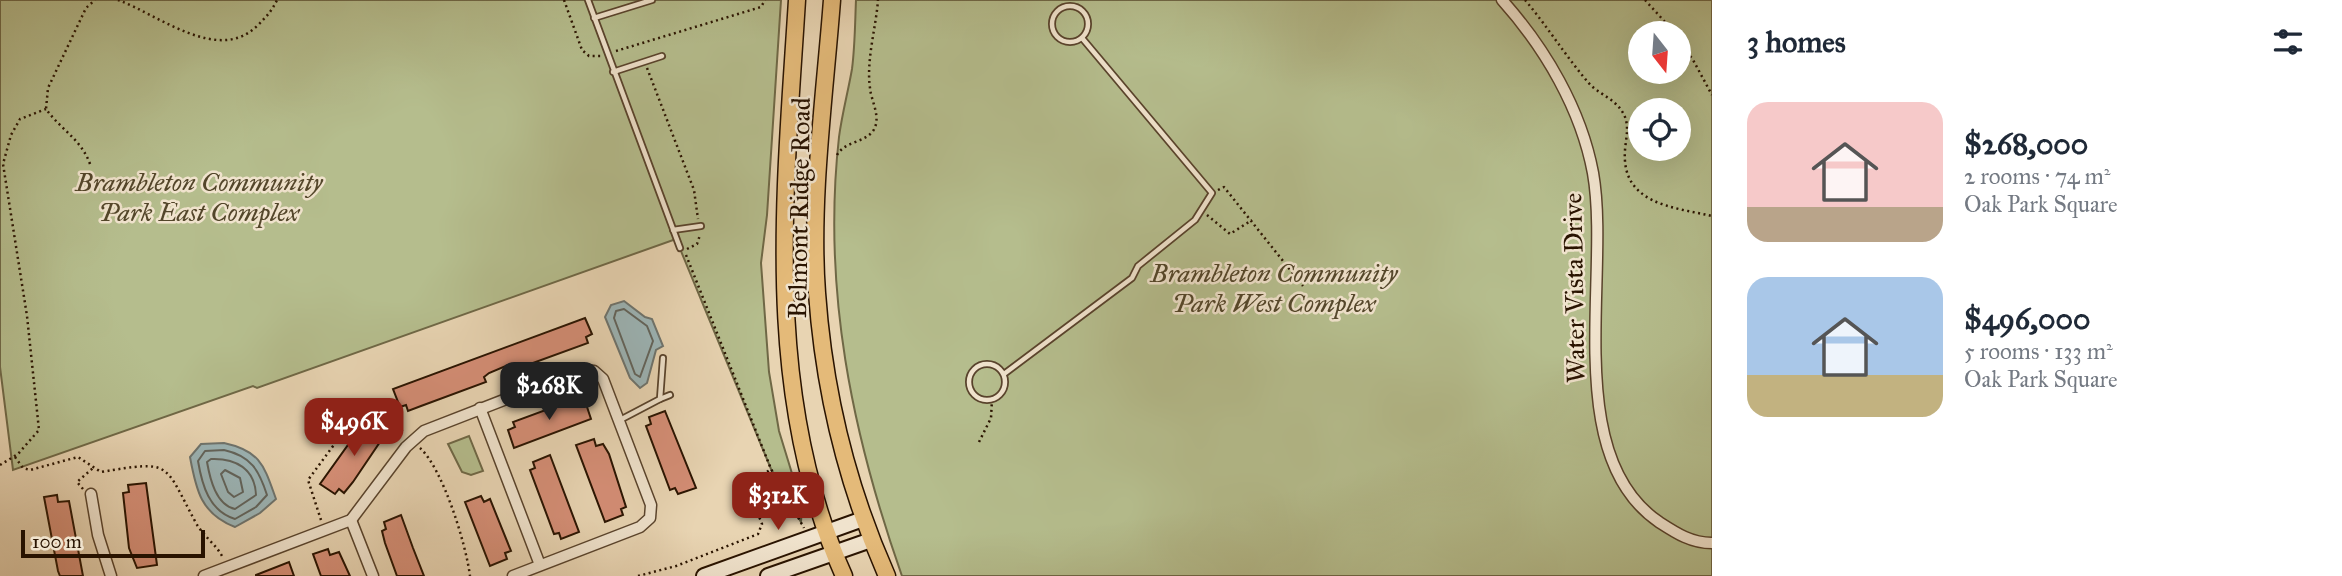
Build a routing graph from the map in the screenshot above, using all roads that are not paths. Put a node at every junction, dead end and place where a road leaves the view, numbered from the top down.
1 (588, 0) edge
2 (652, 0) edge
3 (797, 0) edge
4 (832, 0) edge
5 (1088, 0) edge
6 (1502, 0) edge
7 (1082, 8) junction
8 (594, 18) junction
9 (1082, 38) junction
10 (662, 56) dead end
11 (613, 72) junction
12 (701, 226) dead end
13 (673, 230) junction
14 (680, 248) dead end
15 (663, 358) dead end
16 (1004, 374) junction
17 (670, 395) dead end
18 (660, 399) junction
19 (480, 408) junction
20 (619, 421) junction
21 (91, 494) road end
22 (863, 519) junction
23 (351, 520) junction
24 (827, 533) junction
25 (871, 540) junction
26 (1712, 543) edge
27 (834, 554) junction
28 (540, 565) junction
29 (232, 566) junction
30 (111, 576) edge
31 (204, 576) edge
32 (241, 576) edge
33 (373, 576) edge
34 (513, 576) edge
35 (704, 576) edge
36 (768, 576) edge
37 (844, 576) edge
38 (887, 576) edge

1 - 8 lane
2 - 8 lane
3 - 24 main road, Belmont Ridge Road
4 - 22 main road, Belmont Ridge Road
5 - 7 lane
6 - 26 street, Water Vista Drive
7 - 9 lane
7 - 9 lane
8 - 11 lane
9 - 16 lane
10 - 11 lane
11 - 13 lane
12 - 13 lane
13 - 14 lane
15 - 18 lane
16 - 16 lane
17 - 18 lane
18 - 20 lane
19 - 20 street
19 - 23 street
19 - 28 street
20 - 28 street
21 - 30 street
22 - 24 main road
22 - 25 main road, Belmont Ridge Road
23 - 29 street
23 - 33 street
24 - 27 main road, Belmont Ridge Road
24 - 35 main road
25 - 27 main road
25 - 38 main road, Belmont Ridge Road
27 - 36 main road
27 - 37 main road, Belmont Ridge Road
28 - 34 street
29 - 31 street
29 - 32 street

